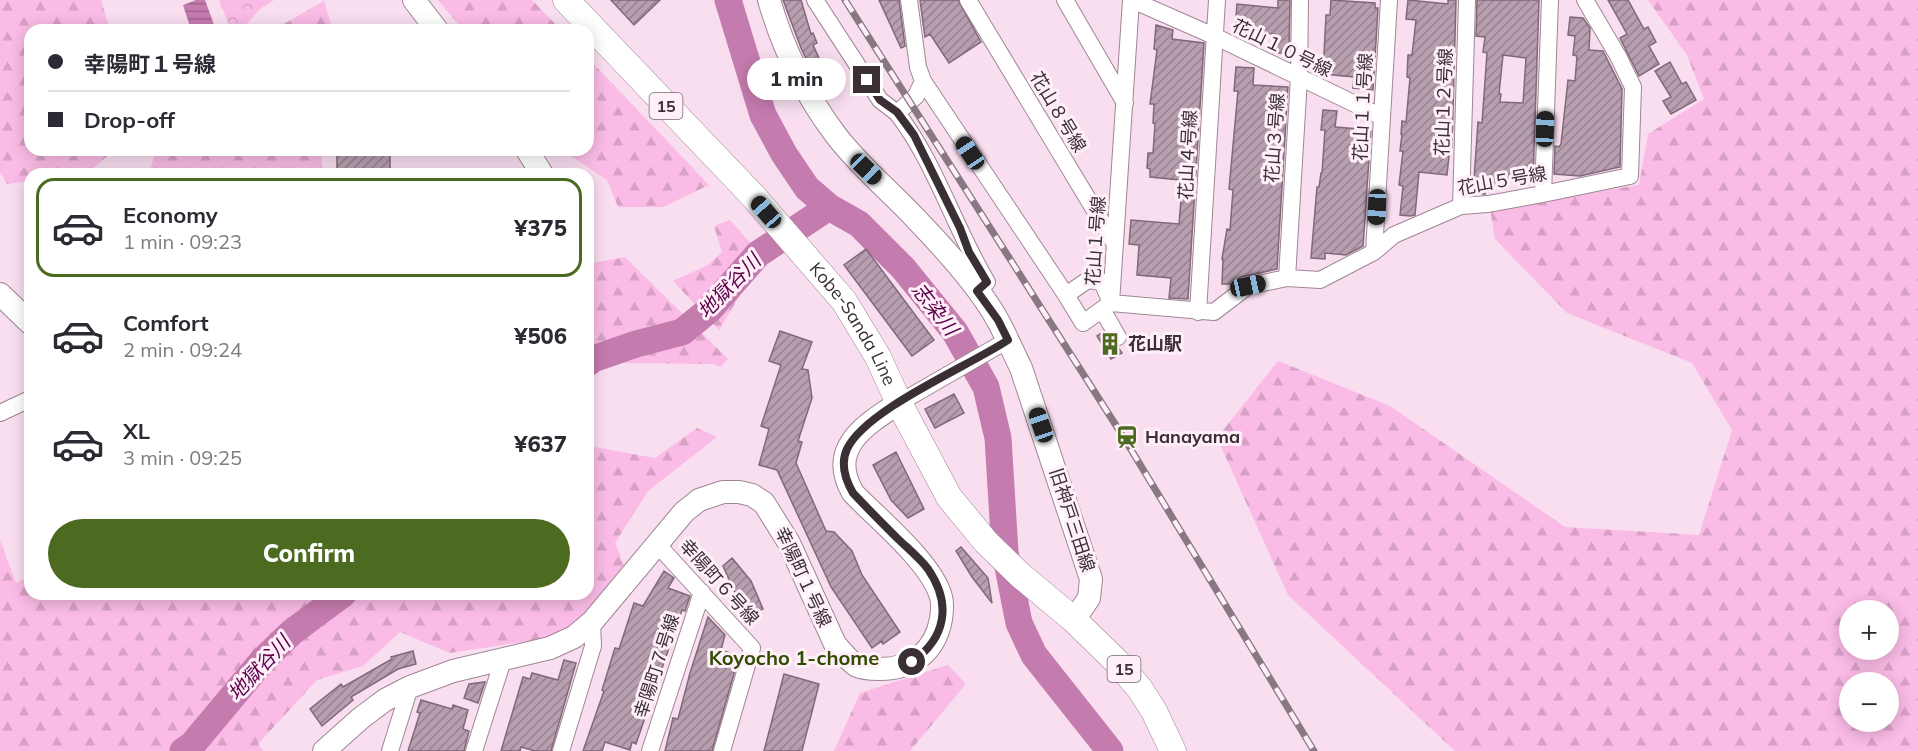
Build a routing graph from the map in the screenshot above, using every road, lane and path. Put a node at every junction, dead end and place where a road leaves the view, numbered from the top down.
1 (414, 0) edge
2 (566, 0) edge
3 (769, 0) edge
4 (815, 0) edge
5 (909, 0) edge
6 (968, 0) edge
7 (1065, 0) edge
8 (1131, 0) edge
9 (1217, 0) edge
10 (1300, 0) edge
11 (1389, 0) edge
12 (1467, 0) edge
13 (1550, 0) edge
14 (1585, 0) edge
15 (433, 24) edge
16 (589, 24) edge
17 (594, 30) edge
18 (1214, 36) junction
19 (1299, 78) junction
20 (923, 81) junction
21 (1126, 103) junction
22 (897, 112) junction
23 (1382, 117) junction
24 (1542, 194) junction
25 (1461, 206) junction
26 (1115, 244) junction
27 (1374, 252) junction
28 (1287, 278) junction
29 (977, 291) junction
30 (0, 294) edge
31 (1066, 295) junction
32 (1107, 307) junction
33 (1198, 312) junction
34 (24, 317) edge
35 (1118, 337) dead end
36 (1000, 345) junction
37 (24, 402) edge
38 (899, 403) junction
39 (0, 413) edge
40 (656, 543) junction
41 (702, 592) junction
42 (1064, 612) junction
43 (592, 622) junction
44 (503, 660) junction
45 (410, 687) junction
46 (324, 751) edge
47 (390, 751) edge
48 (474, 751) edge
49 (561, 751) edge
50 (651, 751) edge
51 (722, 751) edge
52 (1173, 751) edge

1 - 15 street
2 - 16 main road, Kobe-Sanda Line / 15
3 - 29 street, 旧神戸三田線
4 - 22 street
5 - 20 street
6 - 26 street, 花山８号線
7 - 21 street
8 - 18 street, 花山１０号線
8 - 21 street, 花山１号線
9 - 18 street, 花山４号線
10 - 19 street, 花山３号線
11 - 23 street, 花山１１号線
12 - 25 street, 花山１２号線
13 - 24 street
14 - 24 street, 花山５号線
17 - 38 main road, Kobe-Sanda Line / 15
18 - 19 street, 花山１０号線
18 - 33 street, 花山４号線
19 - 23 street, 花山１０号線
19 - 28 street, 花山３号線
20 - 22 street
20 - 31 street, 花山１号線
21 - 26 street, 花山１号線
22 - 29 street
23 - 27 street, 花山１１号線
24 - 25 street, 花山５号線
25 - 27 street, 花山５号線
26 - 32 street, 花山１号線
27 - 28 street, 花山５号線
28 - 33 street, 花山５号線
29 - 36 street, 旧神戸三田線
30 - 34 street
31 - 32 street, 花山１号線
31 - 32 street
32 - 33 street, 花山５号線
32 - 35 street
36 - 38 street, 幸陽町１号線
36 - 42 street, 旧神戸三田線
37 - 39 street
38 - 40 street, 幸陽町１号線
38 - 42 main road, Kobe-Sanda Line / 15
40 - 41 street, 幸陽町６号線
40 - 43 street, 幸陽町１号線
41 - 50 street, 幸陽町７号線
41 - 51 street, 幸陽町６号線
42 - 52 main road, Kobe-Sanda Line / 15
43 - 44 street, 幸陽町１号線
43 - 49 street
44 - 45 street, 幸陽町１号線
44 - 48 street
45 - 46 street, 幸陽町１号線
45 - 47 street

